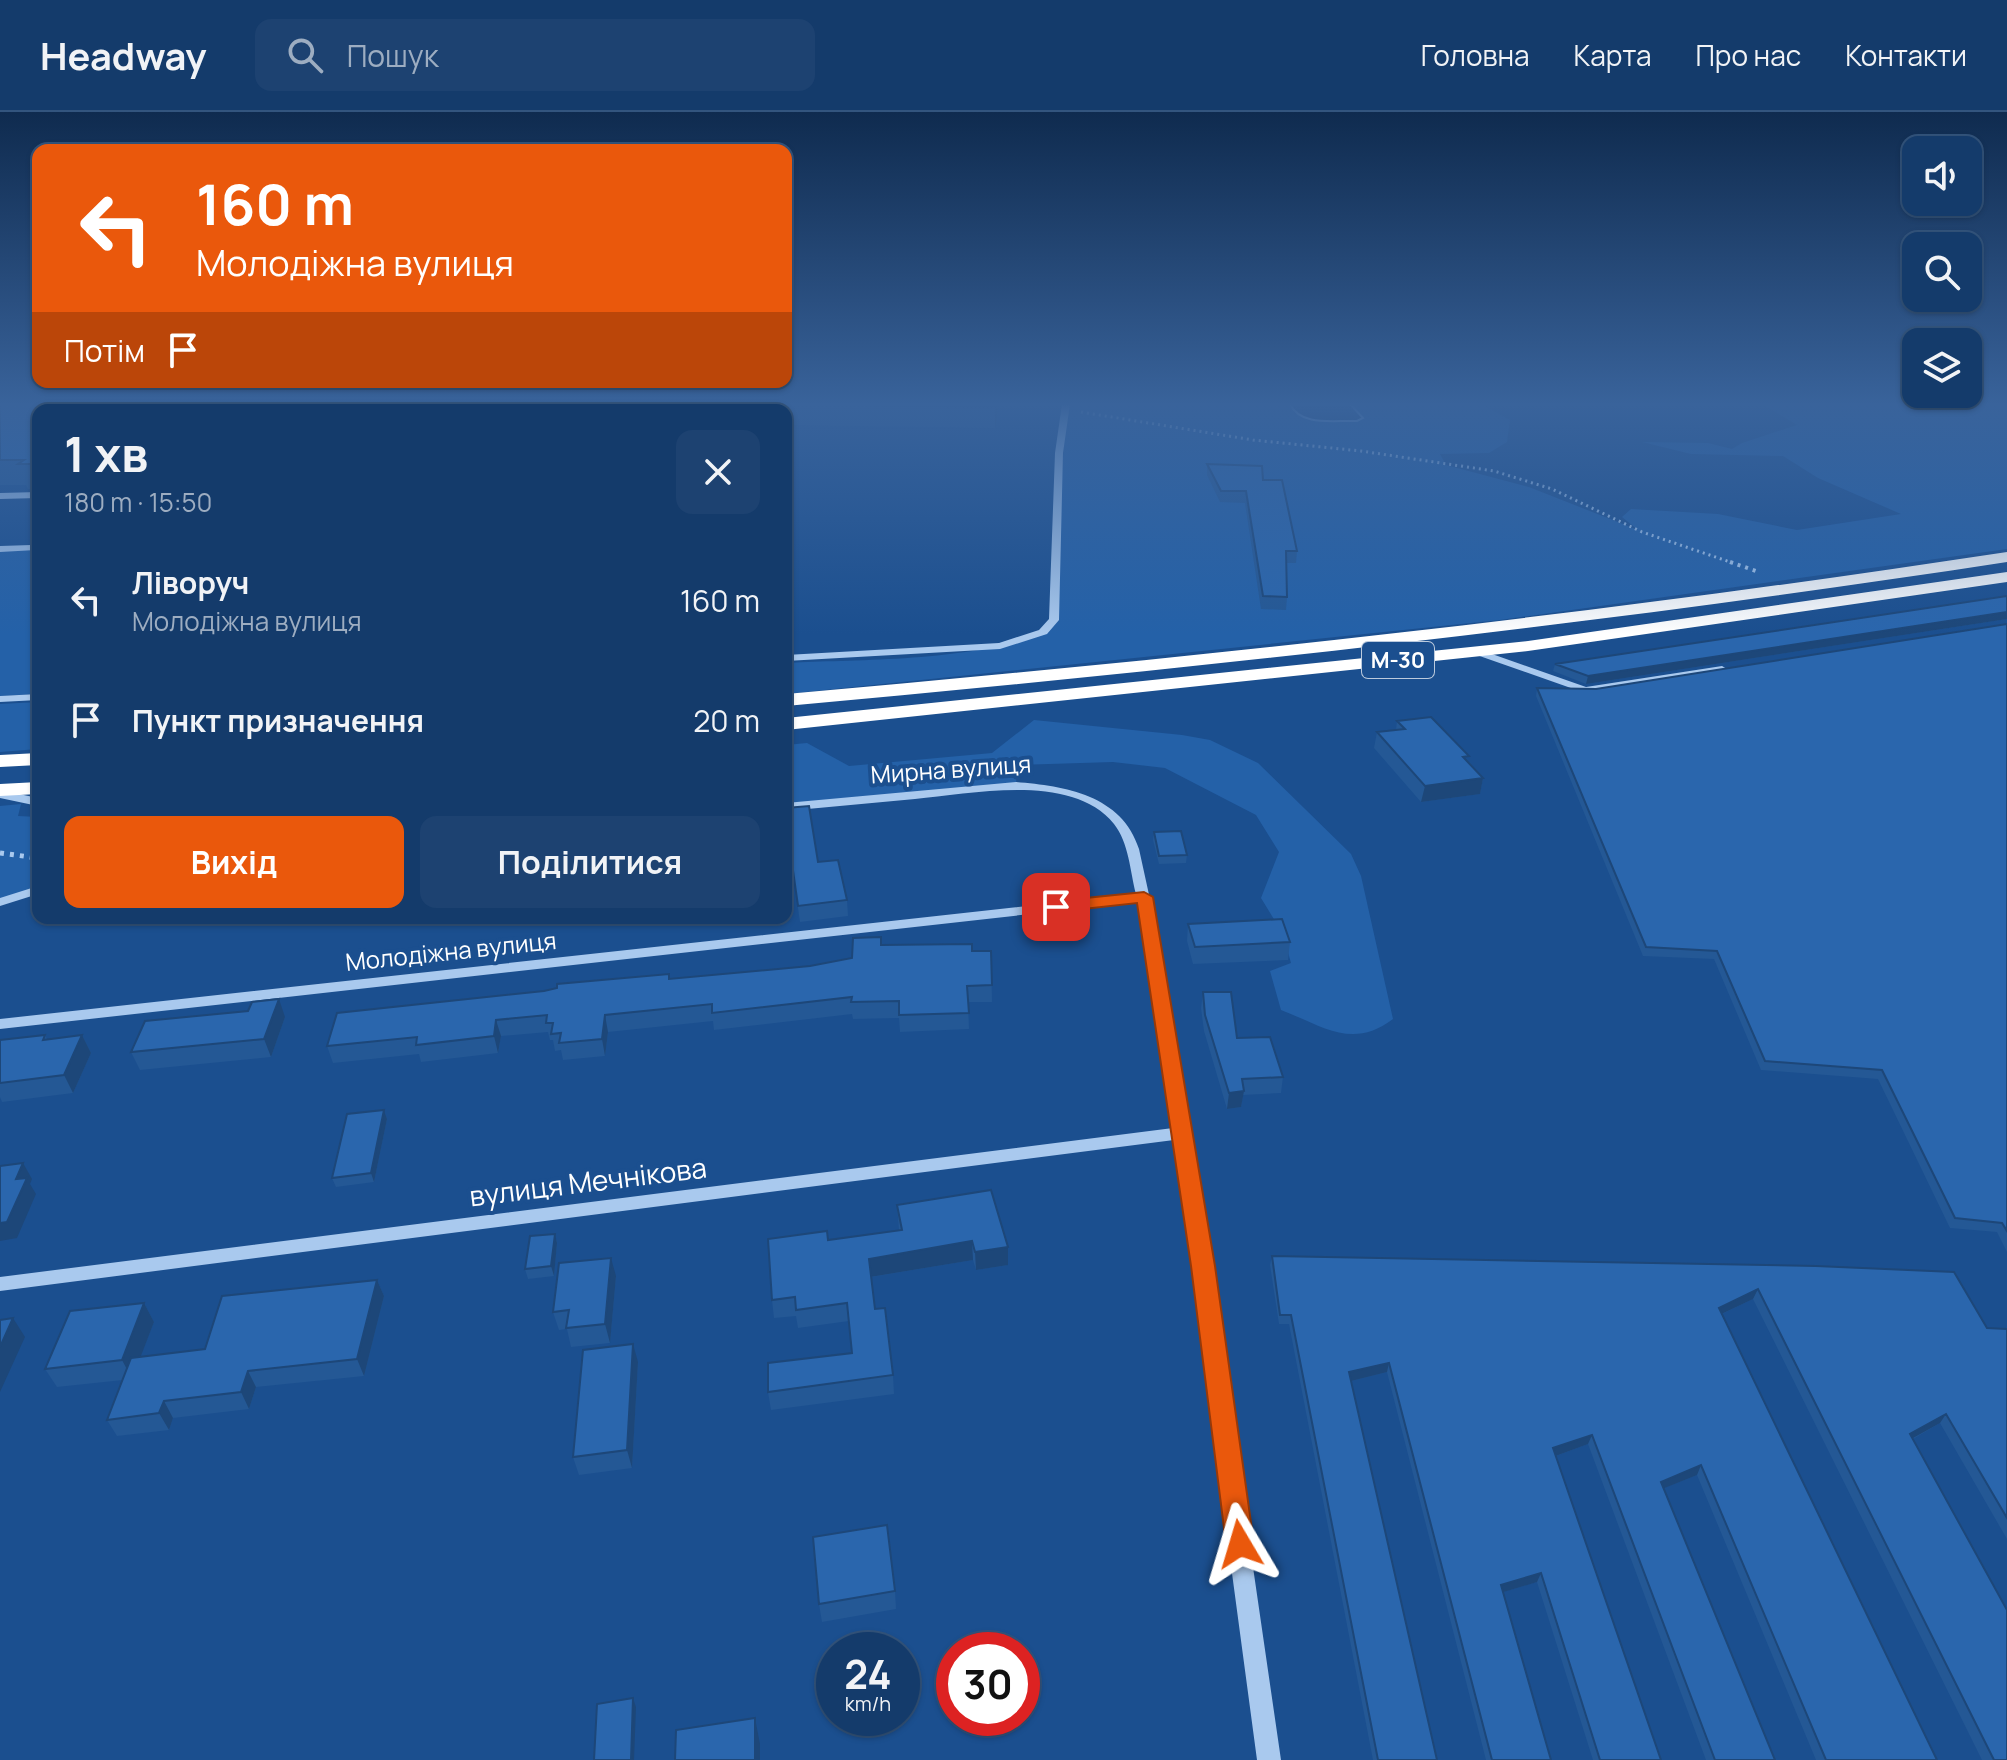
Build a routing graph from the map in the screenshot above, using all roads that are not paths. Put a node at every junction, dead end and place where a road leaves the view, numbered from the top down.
1 (1061, 481) edge
2 (32, 495) edge
3 (0, 496) edge
4 (32, 547) edge
5 (0, 549) edge
6 (2007, 557) edge
7 (2007, 577) edge
8 (1475, 651) junction
9 (792, 658) edge
10 (1741, 666) edge
11 (32, 697) edge
12 (0, 699) edge
13 (792, 699) edge
14 (792, 723) edge
15 (32, 759) edge
16 (0, 761) edge
17 (32, 789) edge
18 (0, 792) edge
19 (32, 800) edge
20 (792, 806) edge
21 (32, 892) edge
22 (1144, 897) junction
23 (0, 902) edge
24 (0, 1024) edge
25 (1182, 1133) junction
26 (0, 1284) edge
27 (1269, 1760) edge

1 - 9 street
2 - 3 street
4 - 5 street
6 - 13 highway, М-30
7 - 8 highway, М-30
8 - 10 street
8 - 14 highway, М-30
11 - 12 street
15 - 16 highway
17 - 18 highway
18 - 19 street
20 - 22 street, Мирна вулиця
21 - 23 street
22 - 24 street, Молодіжна вулиця
22 - 25 street, Мирна вулиця
25 - 26 street, вулиця Мечнікова
25 - 27 street, Мирна вулиця

